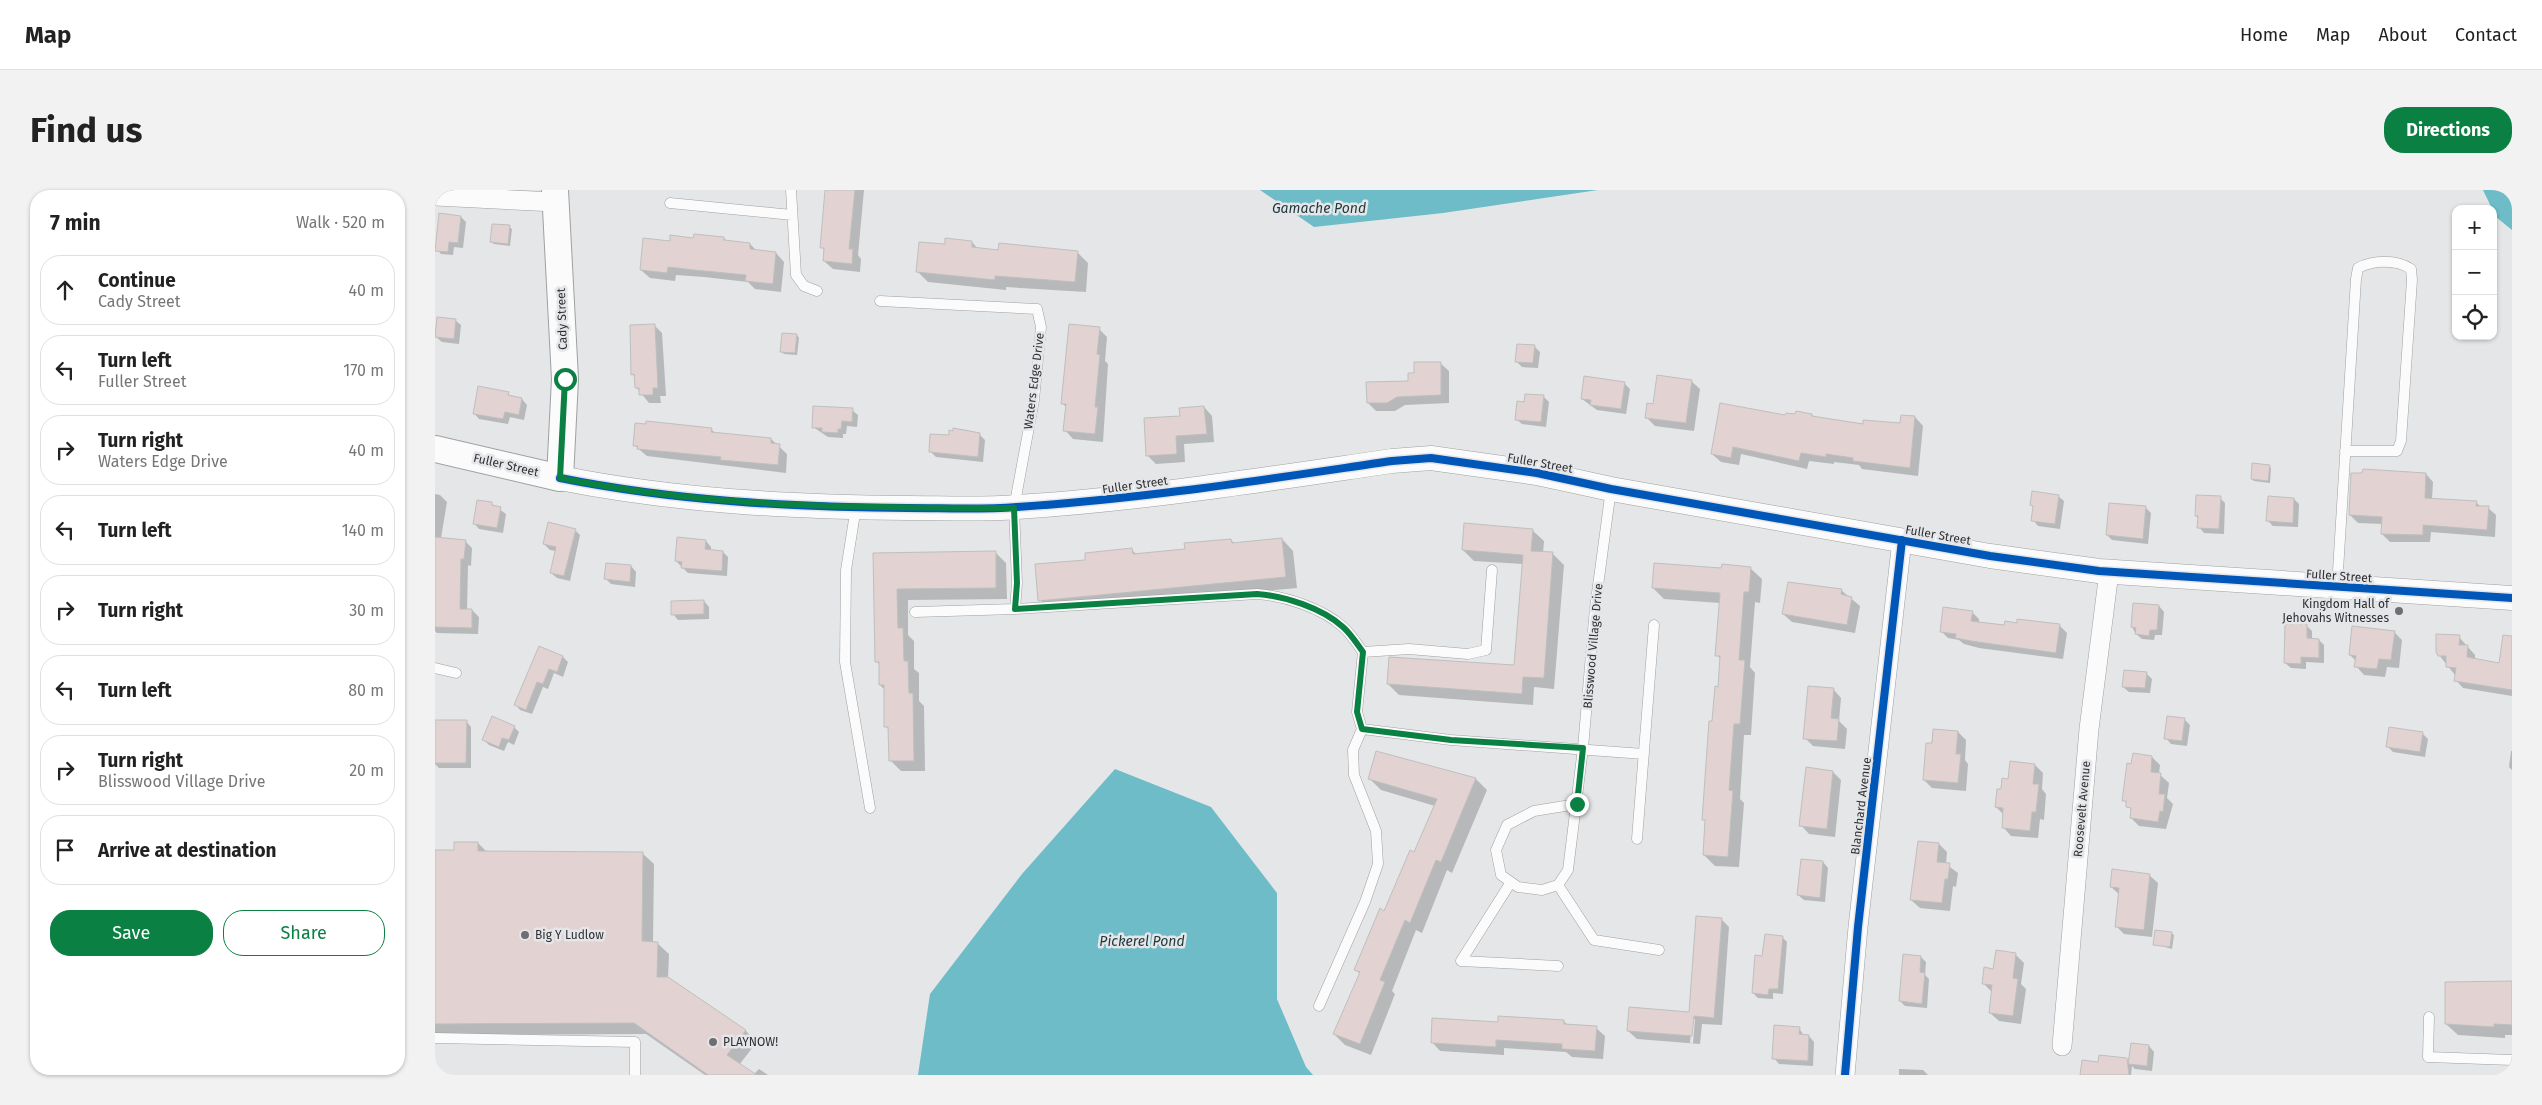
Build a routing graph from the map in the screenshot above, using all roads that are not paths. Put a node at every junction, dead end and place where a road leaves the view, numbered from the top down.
1 (791, 190) edge
2 (435, 196) edge
3 (555, 196) edge
4 (670, 203) dead end
5 (792, 215) junction
6 (817, 291) dead end
7 (880, 301) dead end
8 (435, 448) edge
9 (2345, 451) junction
10 (560, 478) junction
11 (1611, 489) junction
12 (856, 508) junction
13 (1014, 508) junction
14 (1902, 540) junction
15 (1492, 570) dead end
16 (2109, 572) junction
17 (2337, 587) junction
18 (2512, 598) edge
19 (1015, 609) junction
20 (915, 612) dead end
21 (1654, 625) dead end
22 (1363, 652) junction
23 (435, 668) edge
24 (456, 673) dead end
25 (1362, 729) junction
26 (1583, 748) junction
27 (1644, 754) junction
28 (1577, 804) junction
29 (870, 808) dead end
30 (1637, 839) dead end
31 (1511, 882) junction
32 (1558, 885) junction
33 (1659, 950) dead end
34 (1558, 966) dead end
35 (1319, 1006) dead end
36 (2429, 1017) dead end
37 (435, 1038) edge
38 (2062, 1046) dead end
39 (2512, 1060) edge
40 (635, 1075) edge
41 (1845, 1075) edge

1 - 5 lane
2 - 3 street
3 - 10 main road, Cady Street
4 - 5 lane
5 - 6 lane
7 - 13 lane, Waters Edge Drive
8 - 10 main road, Fuller Street
9 - 9 lane
9 - 17 lane
10 - 12 street, Fuller Street
11 - 13 street, Fuller Street
11 - 14 street, Fuller Street
11 - 26 lane, Blisswood Village Drive
12 - 13 street, Fuller Street
12 - 29 lane
13 - 19 lane, Waters Edge Drive
14 - 16 street, Fuller Street
14 - 41 street, Blanchard Avenue
15 - 22 lane
16 - 17 street, Fuller Street
16 - 38 street, Roosevelt Avenue
17 - 18 street, Fuller Street
19 - 20 lane
19 - 22 lane
21 - 27 lane
22 - 25 lane
23 - 24 lane
25 - 26 lane
25 - 35 lane
26 - 27 lane
26 - 28 lane, Blisswood Village Drive
27 - 30 lane
28 - 31 lane
28 - 32 lane, Blisswood Village Drive
31 - 32 lane
31 - 34 lane
32 - 33 lane
36 - 39 lane
37 - 40 lane

